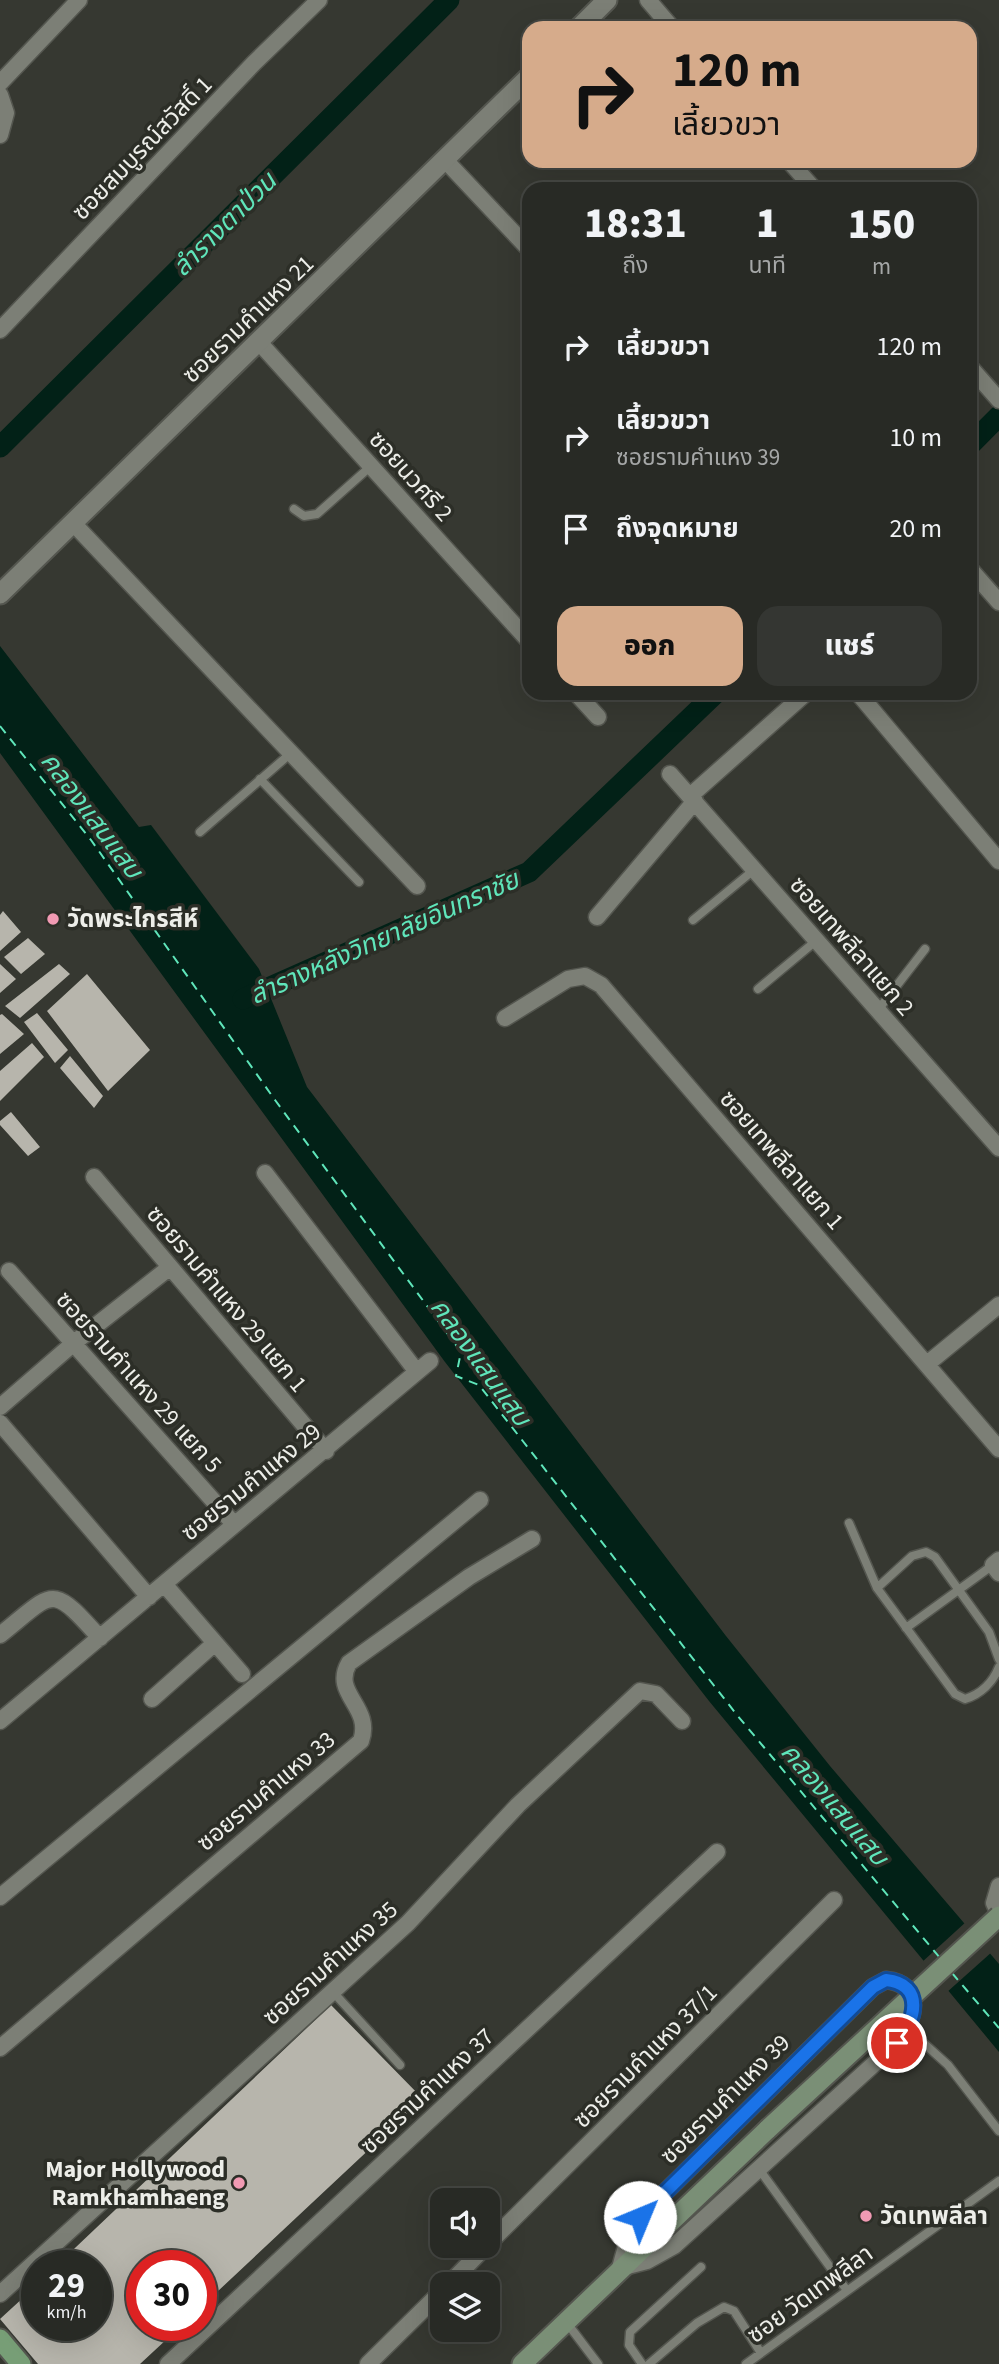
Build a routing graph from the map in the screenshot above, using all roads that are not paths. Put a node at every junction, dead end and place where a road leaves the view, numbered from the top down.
1 (79, 0) edge
2 (319, 0) edge
3 (607, 0) edge
4 (648, 0) edge
5 (586, 21) edge
6 (666, 21) edge
7 (0, 83) edge
8 (522, 84) edge
9 (0, 95) edge
10 (0, 135) edge
11 (446, 161) junction
12 (795, 168) edge
13 (808, 182) edge
14 (522, 242) edge
15 (0, 330) edge
16 (259, 342) junction
17 (977, 375) edge
18 (999, 400) edge
19 (371, 466) junction
20 (294, 509) dead end
21 (73, 523) junction
22 (999, 575) edge
23 (977, 577) edge
24 (987, 588) junction
25 (0, 594) edge
26 (999, 602) edge
27 (522, 633) edge
28 (582, 700) edge
29 (798, 700) edge
30 (864, 700) edge
31 (598, 717) dead end
32 (291, 753) junction
33 (670, 774) dead end
34 (260, 779) junction
35 (692, 798) junction
36 (200, 832) dead end
37 (999, 861) edge
38 (755, 869) junction
39 (359, 882) dead end
40 (417, 886) dead end
41 (597, 917) dead end
42 (693, 920) dead end
43 (817, 940) junction
44 (925, 949) dead end
45 (758, 989) dead end
46 (878, 1010) junction
47 (505, 1018) dead end
48 (999, 1147) edge
49 (265, 1172) dead end
50 (94, 1177) dead end
51 (169, 1268) junction
52 (9, 1271) dead end
53 (999, 1305) edge
54 (75, 1342) junction
55 (927, 1364) junction
56 (0, 1407) edge
57 (0, 1423) edge
58 (999, 1449) edge
59 (326, 1451) junction
60 (480, 1500) dead end
61 (849, 1523) dead end
62 (234, 1524) junction
63 (532, 1539) dead end
64 (997, 1566) edge
65 (164, 1584) junction
66 (877, 1588) junction
67 (960, 1588) junction
68 (149, 1597) junction
69 (906, 1628) junction
70 (0, 1635) edge
71 (100, 1638) junction
72 (215, 1643) junction
73 (999, 1658) edge
74 (999, 1667) edge
75 (242, 1674) dead end
76 (152, 1699) dead end
77 (0, 1721) edge
78 (682, 1721) dead end
79 (717, 1852) dead end
80 (999, 1886) edge
81 (0, 1897) edge
82 (834, 1900) dead end
83 (999, 1915) edge
84 (332, 1992) junction
85 (908, 2029) junction
86 (0, 2048) edge
87 (401, 2064) dead end
88 (999, 2131) edge
89 (759, 2169) junction
90 (999, 2181) edge
91 (500, 2233) edge
92 (475, 2258) edge
93 (701, 2267) dead end
94 (620, 2268) junction
95 (461, 2272) edge
96 (846, 2289) junction
97 (0, 2294) edge
98 (430, 2303) edge
99 (565, 2321) junction
100 (0, 2339) edge
101 (761, 2353) junction
102 (21, 2364) edge
103 (168, 2364) edge
104 (368, 2364) edge
105 (522, 2364) edge
106 (598, 2364) edge
107 (642, 2364) edge
108 (649, 2364) edge
109 (746, 2364) edge

1 - 7 street
2 - 15 street, ซอยสมบูรณ์สวัสดิ์ 1
3 - 5 street
4 - 6 street
8 - 11 street, ซอยรามคำแหง 21
9 - 10 street
11 - 14 street
11 - 16 street, ซอยรามคำแหง 21
12 - 13 street
16 - 19 street, ซอยนวศรี 2
16 - 21 street, ซอยรามคำแหง 21
17 - 18 street
19 - 20 lane
19 - 27 street, ซอยนวศรี 2
21 - 25 street, ซอยรามคำแหง 21
21 - 32 street
22 - 24 street
23 - 24 street
24 - 26 street
28 - 31 street
29 - 35 street
30 - 37 street
32 - 34 lane
32 - 40 street
33 - 35 street, ซอยเทพลีลาแยก 2
34 - 36 lane
34 - 39 lane
35 - 38 street, ซอยเทพลีลาแยก 2
35 - 41 street
38 - 42 lane
38 - 43 street, ซอยเทพลีลาแยก 2
43 - 45 lane
43 - 46 street, ซอยเทพลีลาแยก 2
44 - 46 lane
46 - 48 street, ซอยเทพลีลาแยก 2
47 - 55 street, ซอยเทพลีลาแยก 1
49 - 59 street, ซอยรามคำแหง 29
50 - 51 street, ซอยรามคำแหง 29 แยก 1
51 - 54 street
51 - 59 street, ซอยรามคำแหง 29 แยก 1
52 - 54 street, ซอยรามคำแหง 29 แยก 5
53 - 55 street
54 - 56 street
54 - 62 street, ซอยรามคำแหง 29 แยก 5
55 - 58 street, ซอยเทพลีลาแยก 1
57 - 68 street
59 - 62 street, ซอยรามคำแหง 29
60 - 81 street
61 - 66 lane
62 - 65 street, ซอยรามคำแหง 29
63 - 86 street, ซอยรามคำแหง 33
64 - 67 lane
65 - 68 street, ซอยรามคำแหง 29
65 - 72 street
66 - 67 lane
66 - 69 lane
67 - 69 lane
67 - 73 lane
68 - 71 street, ซอยรามคำแหง 29
69 - 74 lane
70 - 71 street
71 - 77 street, ซอยรามคำแหง 29
72 - 75 street
72 - 76 street
78 - 84 street, ซอยรามคำแหง 35
79 - 103 street, ซอยรามคำแหง 37
80 - 83 street
82 - 91 street, ซอยรามคำแหง 37/1
83 - 94 main road, ซอยรามคำแหง 39, bridge
84 - 87 lane
84 - 97 street, ซอยรามคำแหง 35
85 - 88 lane
85 - 89 street, ซอยรามคำแหง 39
85 - 94 street, ซอยรามคำแหง 39
89 - 94 street, ซอยรามคำแหง 39
89 - 96 lane
90 - 96 lane, ซอย วัดเทพลีลา
92 - 95 street, ซอยรามคำแหง 37/1
93 - 107 lane
94 - 99 main road, ซอยรามคำแหง 39
96 - 101 lane, ซอย วัดเทพลีลา
98 - 104 street
99 - 105 main road, ซอยรามคำแหง 39
99 - 106 lane
100 - 102 main road
101 - 108 lane
101 - 109 lane, ซอย วัดเทพลีลา

